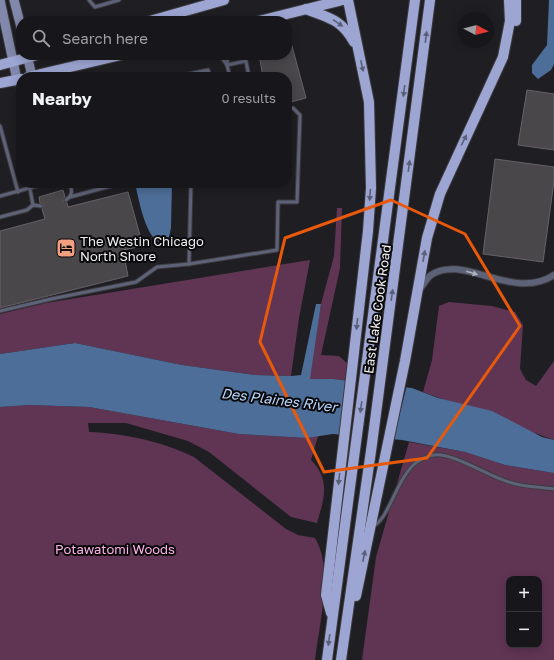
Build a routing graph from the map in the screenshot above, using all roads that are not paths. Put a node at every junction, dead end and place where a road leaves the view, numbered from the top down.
1 (0, 0) edge
2 (14, 0) edge
3 (89, 0) edge
4 (118, 0) edge
5 (224, 0) edge
6 (343, 0) edge
7 (348, 0) edge
8 (509, 0) edge
9 (516, 0) edge
10 (201, 3) edge
11 (430, 3) edge
12 (414, 5) edge
13 (306, 9) junction
14 (18, 16) edge
15 (164, 16) edge
16 (279, 16) edge
17 (359, 51) junction
18 (17, 60) edge
19 (31, 60) edge
20 (101, 60) edge
21 (223, 60) edge
22 (228, 60) edge
23 (13, 61) junction
24 (0, 65) edge
25 (227, 66) junction
26 (17, 72) edge
27 (31, 72) edge
28 (51, 72) edge
29 (199, 72) edge
30 (209, 72) edge
31 (228, 72) edge
32 (248, 72) edge
33 (496, 75) junction
34 (16, 80) edge
35 (0, 83) edge
36 (292, 108) edge
37 (0, 126) edge
38 (16, 185) edge
39 (17, 188) edge
40 (71, 188) edge
41 (103, 188) edge
42 (191, 188) edge
43 (30, 189) joint
44 (18, 192) junction
45 (0, 196) edge
46 (70, 197) junction
47 (66, 200) dead end
48 (33, 205) junction
49 (41, 206) dead end
50 (0, 217) edge
51 (189, 264) junction
52 (554, 275) edge
53 (416, 294) junction
54 (0, 311) edge
55 (554, 489) edge
56 (370, 527) junction
57 (332, 619) junction
58 (346, 620) junction
59 (327, 660) edge
60 (341, 660) edge

1 - 23 main road
2 - 14 main road
3 - 4 lane
5 - 10 main road
6 - 13 main road
7 - 17 main road
8 - 33 main road
9 - 33 main road
10 - 15 main road
58 -> 11 main road, East Lake Cook Road
12 -> 57 main road, East Lake Cook Road
13 - 16 main road
13 -> 17 main road
17 -> 57 main road
18 - 23 main road
19 - 27 main road
20 - 28 main road
21 - 25 lane
22 - 25 lane
23 - 24 main road
23 - 26 main road
25 - 31 lane
25 - 32 lane
29 - 30 lane
53 -> 33 main road
34 - 35 main road
36 - 51 lane
37 - 38 lane
39 - 44 lane
40 - 46 lane
41 - 46 lane
42 - 51 lane
43 - 44 lane
43 - 48 lane
44 - 45 lane
46 - 47 lane
48 - 49 lane
48 - 50 lane
51 - 54 lane
53 -> 52 street
53 - 56 main road
55 - 56 lane
58 -> 56 main road
57 -> 59 main road, East Lake Cook Road
58 - 60 main road, East Lake Cook Road

